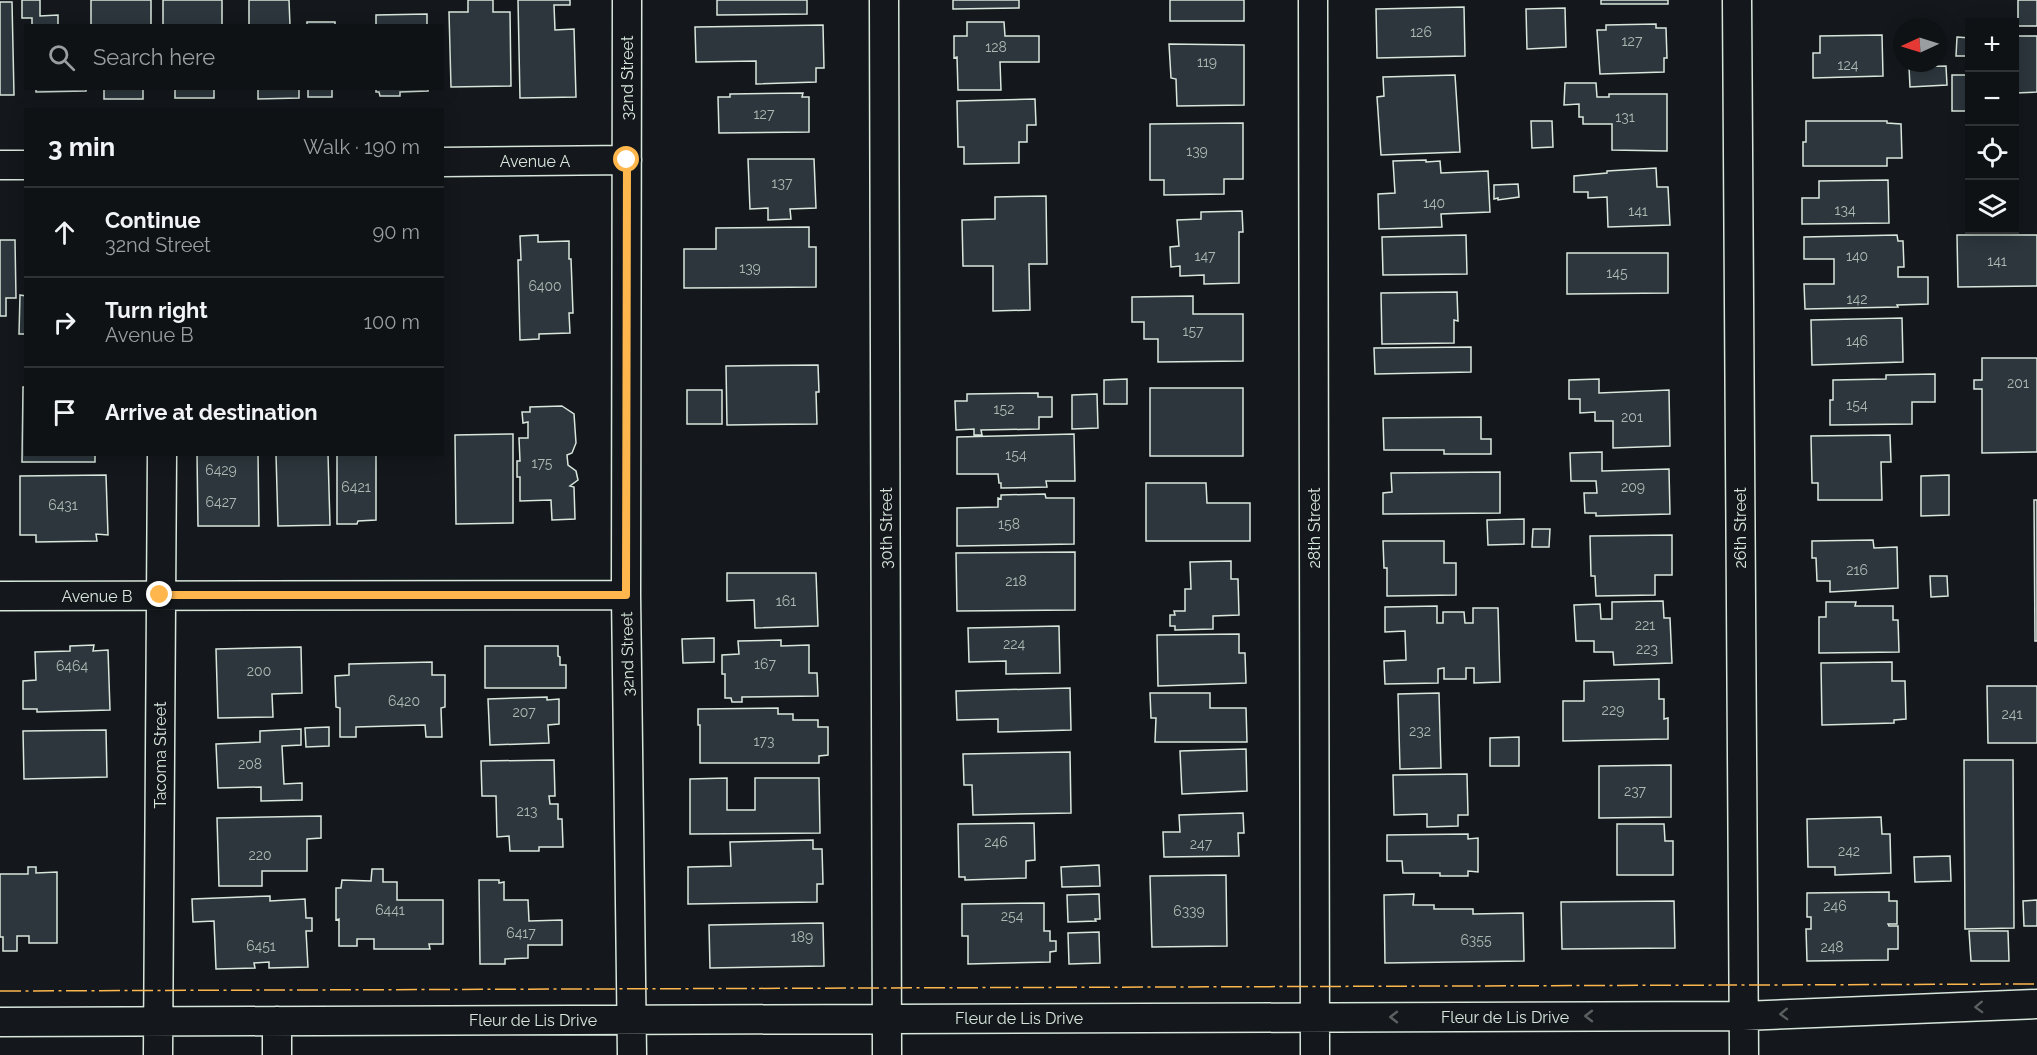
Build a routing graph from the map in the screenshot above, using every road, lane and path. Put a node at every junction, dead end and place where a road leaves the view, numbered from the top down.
1 (627, 0) edge
2 (884, 0) edge
3 (1313, 0) edge
4 (1737, 0) edge
5 (627, 160) junction
6 (444, 162) edge
7 (0, 165) edge
8 (24, 165) edge
9 (162, 456) edge
10 (160, 595) junction
11 (626, 595) junction
12 (0, 596) edge
13 (2037, 1004) edge
14 (1743, 1016) junction
15 (1315, 1017) junction
16 (887, 1019) junction
17 (632, 1020) junction
18 (159, 1021) junction
19 (277, 1021) junction
20 (0, 1022) edge
21 (158, 1055) edge
22 (277, 1055) edge
23 (632, 1055) edge
24 (887, 1055) edge
25 (1315, 1055) edge
26 (1744, 1055) edge

1 - 5 street, 32nd Street
2 - 16 street, 30th Street
3 - 15 street, 28th Street
4 - 14 street, 26th Street
5 - 6 street, Avenue A
5 - 11 street, 32nd Street
7 - 8 street
9 - 10 street, Tacoma Street
10 - 11 street, Avenue B
10 - 12 street, Avenue B
10 - 18 street, Tacoma Street
11 - 17 street, 32nd Street
13 -> 14 street, Fleur de Lis Drive
14 -> 15 street, Fleur de Lis Drive
14 - 26 street, 26th Street
15 - 16 street, Fleur de Lis Drive
15 - 25 street, 28th Street
16 - 17 street, Fleur de Lis Drive
16 - 24 street, 30th Street
17 - 19 street, Fleur de Lis Drive
17 - 23 street, 32nd Street
18 - 19 street, Fleur de Lis Drive
18 - 20 street, Fleur de Lis Drive
18 - 21 street, Tacoma Street
19 - 22 street

